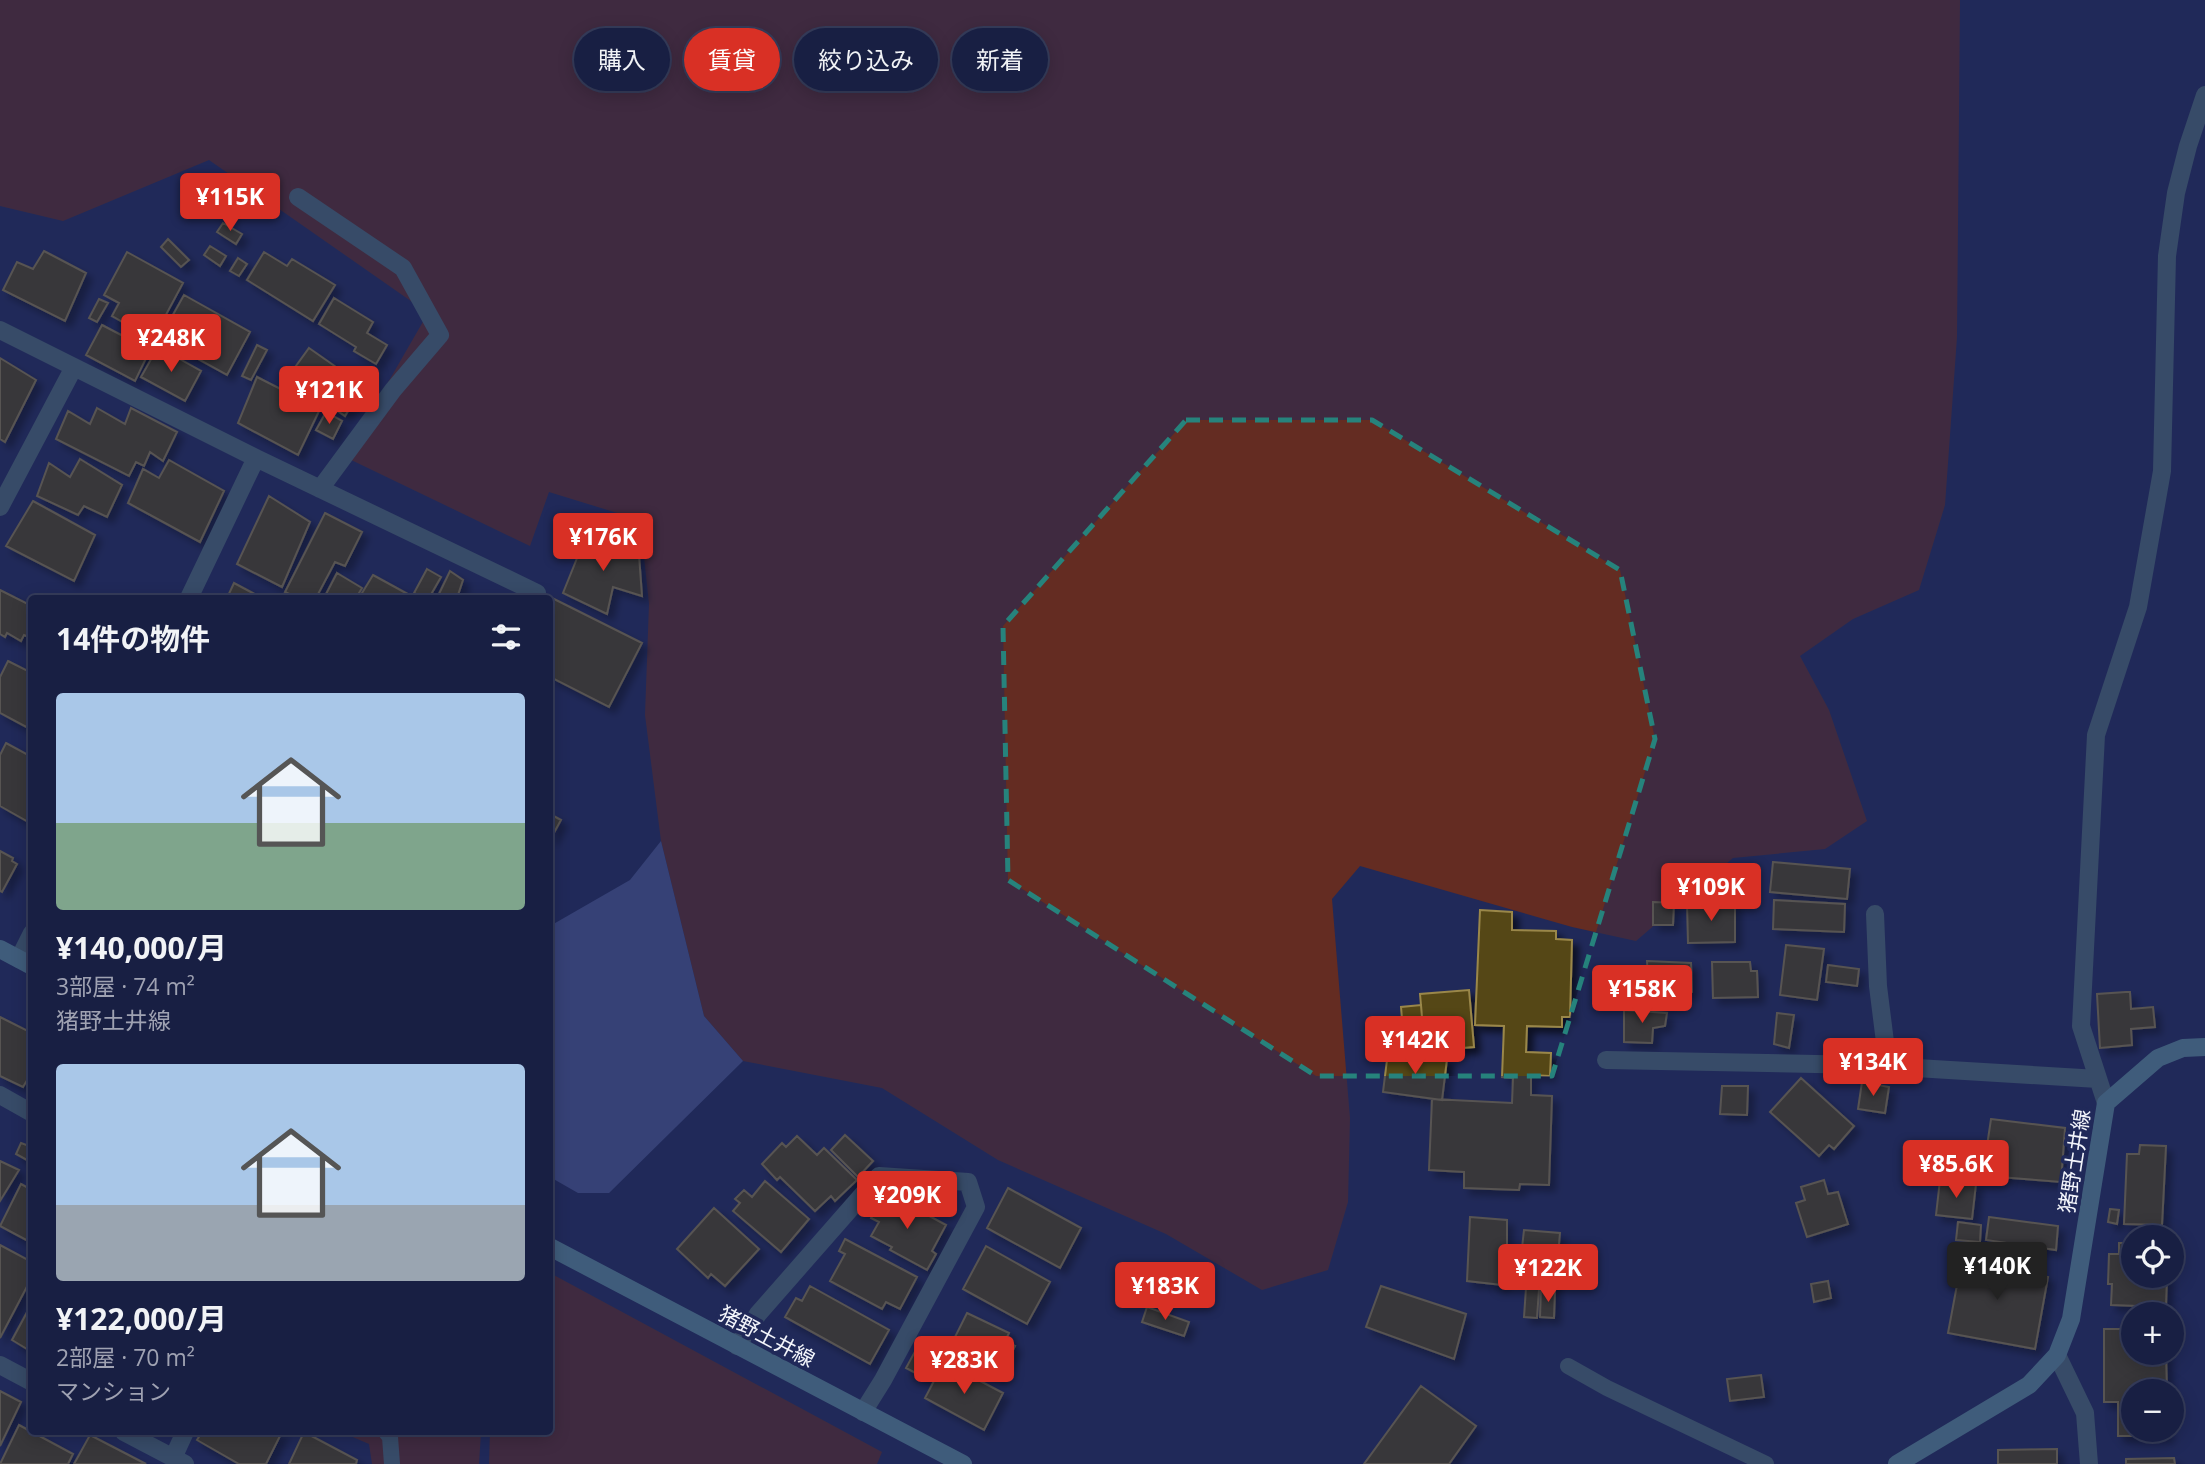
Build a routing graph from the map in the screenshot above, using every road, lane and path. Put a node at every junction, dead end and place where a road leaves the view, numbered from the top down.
1 (2205, 95) edge
2 (298, 197) dead end
3 (0, 330) edge
4 (74, 367) junction
5 (256, 458) junction
6 (320, 489) junction
7 (0, 507) edge
8 (189, 595) edge
9 (536, 595) edge
10 (1875, 914) dead end
11 (0, 949) edge
12 (25, 962) edge
13 (2205, 1047) edge
14 (1606, 1060) dead end
15 (1888, 1066) junction
16 (2098, 1079) junction
17 (0, 1096) edge
18 (2106, 1103) junction
19 (28, 1111) edge
20 (553, 1249) edge
21 (737, 1346) junction
22 (2057, 1355) junction
23 (0, 1365) edge
24 (1568, 1366) dead end
25 (28, 1380) edge
26 (863, 1412) junction
27 (130, 1435) edge
28 (184, 1435) edge
29 (388, 1435) edge
30 (179, 1461) edge
31 (392, 1464) edge
32 (963, 1464) edge
33 (1766, 1464) edge
34 (1897, 1464) edge
35 (2089, 1464) edge

1 - 16 street
2 - 6 street
3 - 4 street
4 - 5 street
4 - 7 street
5 - 6 street
5 - 8 street
6 - 9 street
10 - 15 street
11 - 12 main road
13 - 18 main road, 猪野土井線
14 - 15 street
15 - 16 street
16 - 18 street
17 - 19 street
18 - 22 main road, 猪野土井線
20 - 21 main road, 猪野土井線
21 - 26 main road, 猪野土井線
21 - 26 street
22 - 34 main road, 猪野土井線
22 - 35 street
23 - 25 street
24 - 33 lane
26 - 32 main road, 猪野土井線
27 - 30 street
28 - 30 street
29 - 31 lane

